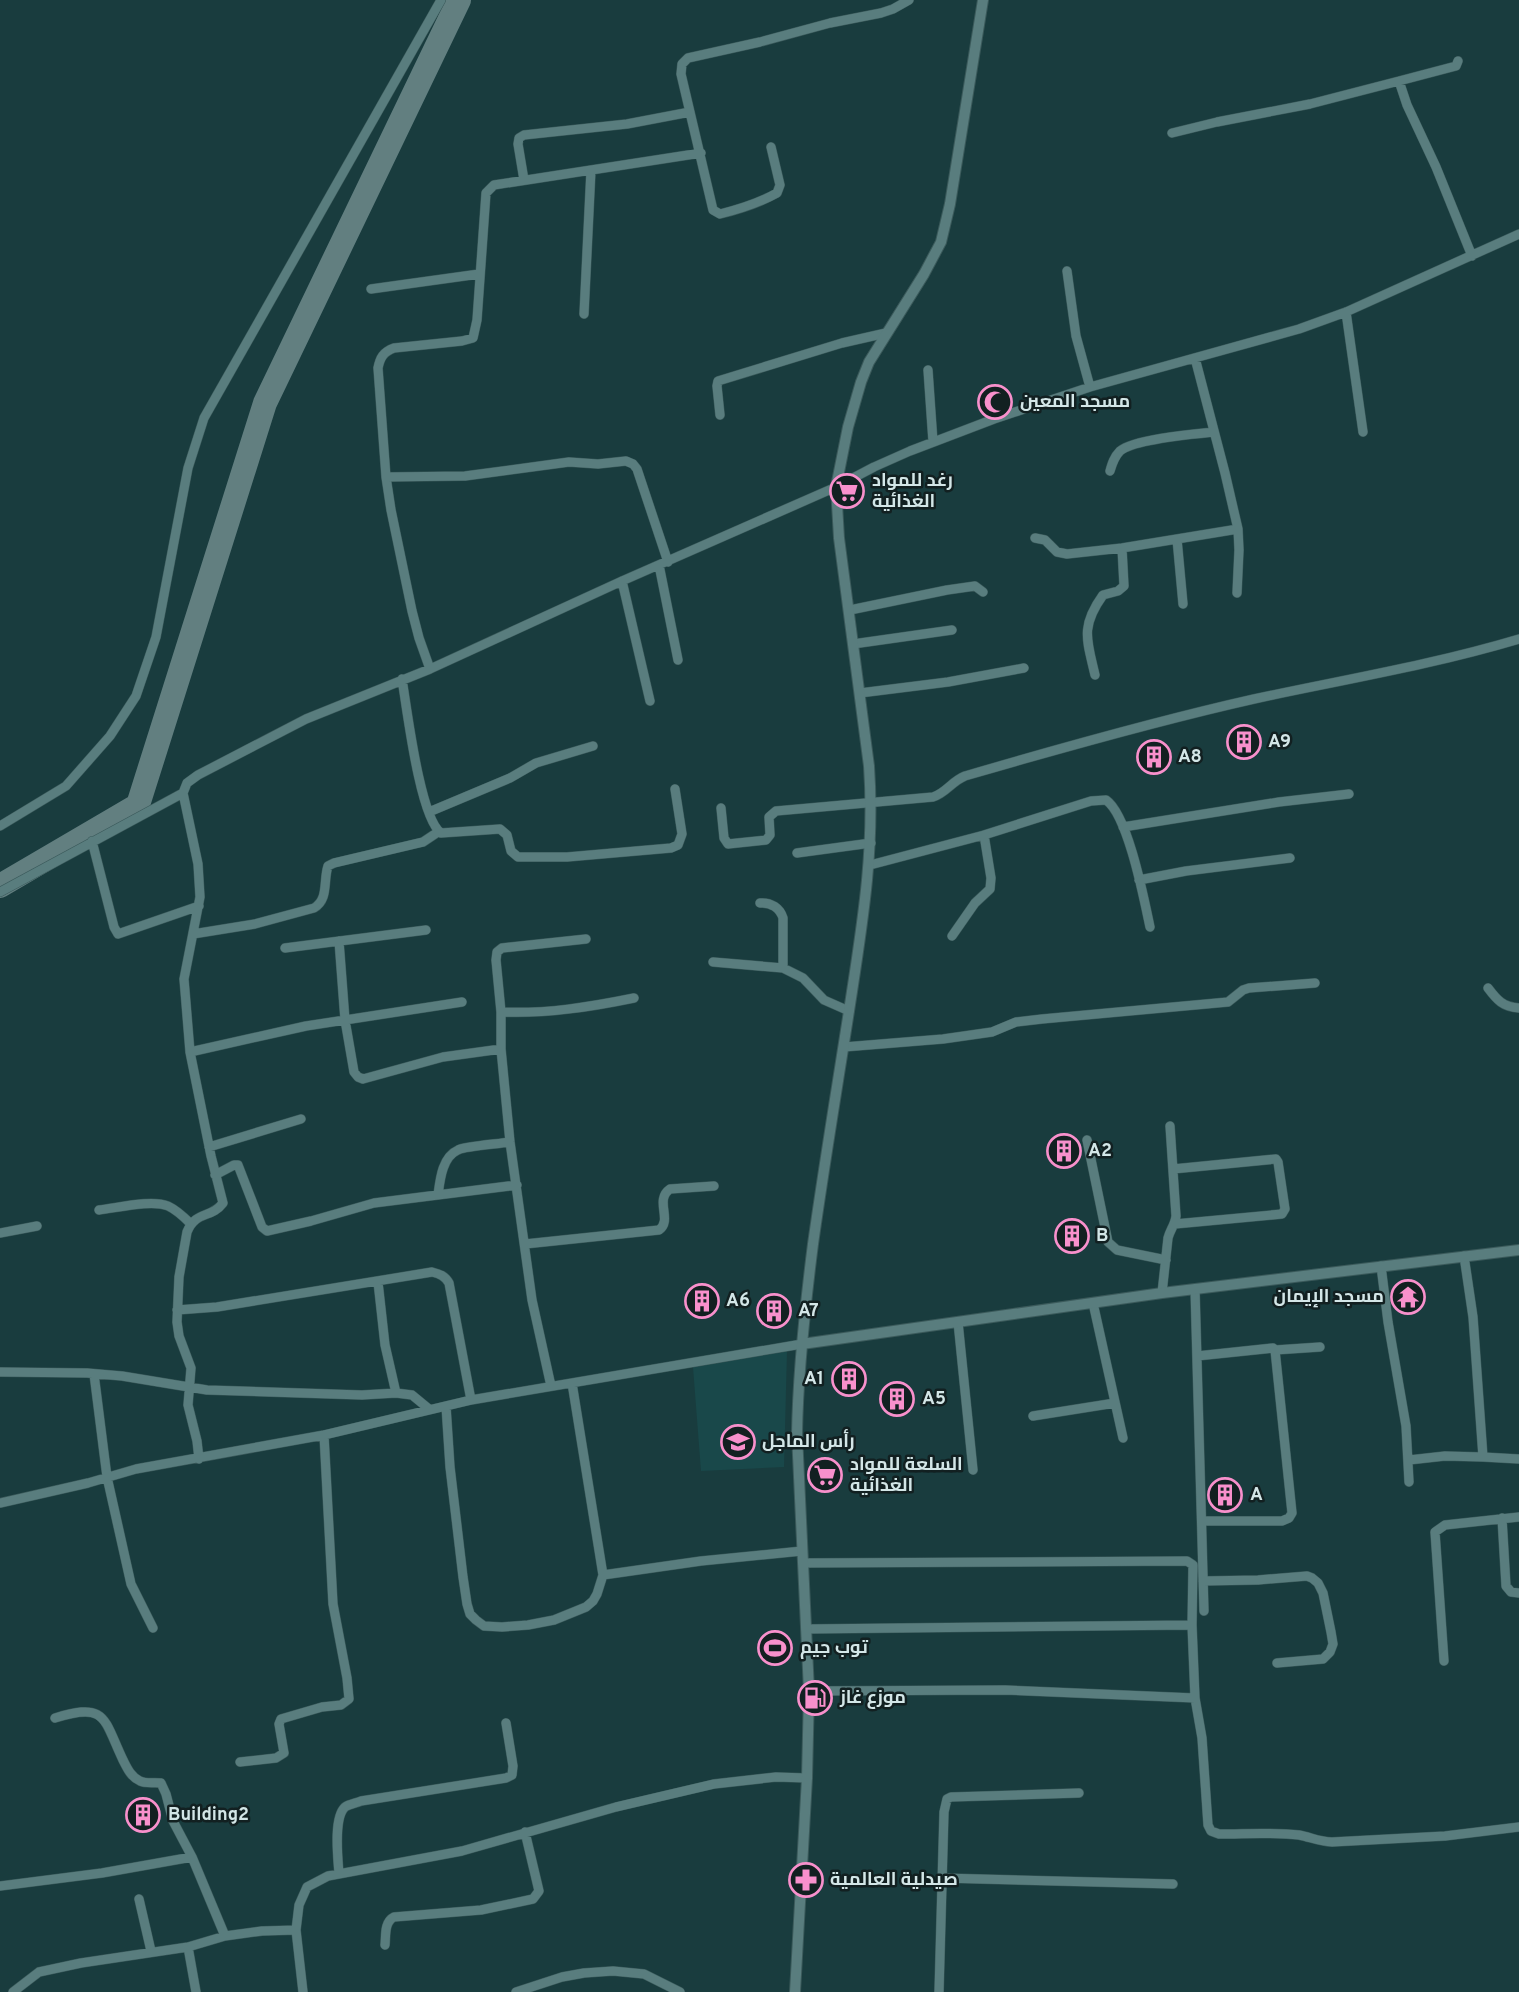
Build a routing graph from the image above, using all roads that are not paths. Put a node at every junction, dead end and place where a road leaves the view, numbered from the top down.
1 (441, 0) edge
2 (909, 0) edge
3 (983, 0) edge
4 (1458, 61) dead end
5 (1399, 81) junction
6 (690, 112) junction
7 (1172, 133) dead end
8 (771, 147) dead end
9 (701, 153) junction
10 (591, 170) junction
11 (524, 180) junction
12 (1519, 234) edge
13 (1472, 256) junction
14 (1067, 271) dead end
15 (479, 274) junction
16 (371, 289) dead end
17 (1346, 312) junction
18 (584, 314) dead end
19 (886, 334) junction
20 (1195, 358) junction
21 (928, 370) dead end
22 (1090, 387) junction
23 (720, 415) dead end
24 (1214, 432) junction
25 (1363, 432) dead end
26 (933, 442) junction
27 (1110, 471) dead end
28 (386, 477) junction
29 (836, 487) junction
30 (1238, 529) junction
31 (1035, 538) dead end
32 (1177, 539) junction
33 (1122, 548) junction
34 (664, 564) junction
35 (622, 581) junction
36 (983, 592) dead end
37 (1237, 593) dead end
38 (1183, 604) dead end
39 (850, 610) junction
40 (952, 630) dead end
41 (1519, 639) edge
42 (853, 644) junction
43 (678, 660) dead end
44 (1024, 667) dead end
45 (430, 669) junction
46 (1095, 675) dead end
47 (402, 679) junction
48 (860, 693) junction
49 (650, 701) dead end
50 (593, 746) dead end
51 (675, 789) dead end
52 (183, 793) junction
53 (1349, 794) dead end
54 (872, 803) junction
55 (721, 808) dead end
56 (429, 812) junction
57 (0, 826) edge
58 (1123, 827) junction
59 (438, 832) junction
60 (984, 835) junction
61 (92, 841) junction
62 (871, 843) junction
63 (797, 853) dead end
64 (1290, 858) dead end
65 (870, 866) junction
66 (1139, 880) junction
67 (0, 892) edge
68 (760, 903) dead end
69 (199, 906) junction
70 (1150, 927) dead end
71 (426, 930) dead end
72 (193, 934) junction
73 (951, 936) dead end
74 (586, 939) dead end
75 (339, 941) junction
76 (285, 948) dead end
77 (713, 962) dead end
78 (783, 968) junction
79 (1315, 983) dead end
80 (1488, 988) dead end
81 (634, 998) dead end
82 (462, 1002) dead end
83 (1519, 1008) edge
84 (849, 1011) junction
85 (501, 1012) junction
86 (345, 1020) junction
87 (844, 1047) junction
88 (501, 1049) junction
89 (190, 1052) junction
90 (301, 1119) dead end
91 (1170, 1126) dead end
92 (1087, 1140) dead end
93 (510, 1142) junction
94 (209, 1147) junction
95 (1173, 1169) junction
96 (215, 1175) junction
97 (516, 1185) junction
98 (714, 1186) dead end
99 (438, 1195) junction
100 (99, 1210) dead end
101 (191, 1224) junction
102 (1175, 1224) junction
103 (37, 1226) dead end
104 (0, 1234) edge
105 (526, 1244) junction
106 (1519, 1250) edge
107 (1464, 1256) junction
108 (1166, 1260) junction
109 (1381, 1266) junction
110 (378, 1282) junction
111 (1195, 1289) junction
112 (1162, 1293) junction
113 (1093, 1303) junction
114 (177, 1310) junction
115 (958, 1322) junction
116 (802, 1344) junction
117 (1320, 1346) dead end
118 (1275, 1350) junction
119 (1197, 1356) junction
120 (0, 1372) edge
121 (94, 1374) junction
122 (572, 1383) junction
123 (551, 1386) junction
124 (189, 1388) junction
125 (396, 1393) junction
126 (471, 1400) junction
127 (1115, 1403) junction
128 (446, 1406) junction
129 (429, 1409) junction
130 (1033, 1416) dead end
131 (324, 1435) junction
132 (1123, 1438) dead end
133 (1483, 1457) junction
134 (1519, 1458) edge
135 (199, 1459) junction
136 (1409, 1460) junction
137 (973, 1470) dead end
138 (107, 1477) junction
139 (1409, 1482) dead end
140 (0, 1503) edge
141 (1519, 1517) edge
142 (1502, 1518) junction
143 (1202, 1521) junction
144 (802, 1557) junction
145 (603, 1575) junction
146 (1203, 1581) junction
147 (1519, 1593) edge
148 (1204, 1611) dead end
149 (1192, 1625) junction
150 (153, 1628) dead end
151 (806, 1629) junction
152 (1444, 1661) dead end
153 (1277, 1662) dead end
154 (809, 1691) junction
155 (1195, 1698) junction
156 (55, 1718) dead end
157 (506, 1723) dead end
158 (240, 1762) dead end
159 (807, 1778) junction
160 (1079, 1793) dead end
161 (1519, 1827) edge
162 (525, 1832) junction
163 (192, 1857) junction
164 (338, 1874) junction
165 (942, 1878) junction
166 (1173, 1884) dead end
167 (0, 1886) edge
168 (139, 1899) dead end
169 (296, 1930) junction
170 (225, 1936) junction
171 (385, 1945) dead end
172 (188, 1947) junction
173 (151, 1951) junction
174 (13, 1992) edge
175 (196, 1992) edge
176 (303, 1992) edge
177 (516, 1992) edge
178 (680, 1992) edge
179 (795, 1992) edge
180 (939, 1992) edge

1 - 57 street
2 - 6 street
3 - 19 street
4 - 5 street
5 - 7 street
5 - 13 street
6 - 9 street
6 - 11 street
8 - 9 street
9 - 10 street
10 - 11 street
10 - 18 street
11 - 15 street
12 - 13 street
13 - 17 street
14 - 22 street
15 - 16 street
15 - 28 street
17 - 20 street
17 - 25 street
19 - 23 street
19 - 29 street
20 - 22 street
20 - 24 street
21 - 26 street
22 - 26 street
24 - 27 street
24 - 30 street
26 - 29 street
28 - 34 street
28 - 45 street
29 - 34 street
29 - 39 street
30 - 32 street
30 - 37 street
31 - 33 street
32 - 33 street
32 - 38 street
33 - 46 street
34 - 35 street
34 - 43 street
35 - 45 street
35 - 49 street
36 - 39 street
39 - 42 street
40 - 42 street
41 - 54 street
42 - 48 street
44 - 48 street
45 - 47 street
47 - 52 street
47 - 56 street
48 - 54 street
50 - 56 street
51 - 59 street
52 - 61 street
52 - 69 street
53 - 58 street
54 - 55 street
54 - 62 street
56 - 59 street
58 - 60 street
58 - 66 street
59 - 72 street
60 - 65 street
60 - 73 street
61 - 67 street
61 - 69 street
62 - 63 street
62 - 65 street
64 - 66 street
65 - 84 street
66 - 70 street
68 - 78 street
69 - 72 street
71 - 75 street
72 - 89 street
74 - 85 street
75 - 76 street
75 - 86 street
77 - 78 street
78 - 84 street
79 - 87 street
80 - 83 street
81 - 85 street
82 - 86 street
84 - 87 street
85 - 88 street
86 - 88 street
86 - 89 street
87 - 116 street
88 - 93 street
89 - 94 street
90 - 94 street
91 - 95 street
92 - 108 street
93 - 97 street
93 - 99 street
94 - 96 street
95 - 102 street
95 - 102 street
96 - 99 street
96 - 101 street
97 - 99 street
97 - 105 street
98 - 105 street
100 - 101 street
101 - 114 street
102 - 108 street
103 - 104 street
105 - 123 street
106 - 107 street
107 - 109 street
107 - 133 street
108 - 112 street
109 - 111 street
109 - 136 street
110 - 114 street
110 - 125 street
110 - 126 street
111 - 112 street
111 - 119 street
112 - 113 street
113 - 115 street
113 - 127 street
114 - 124 street
115 - 116 street
115 - 137 street
116 - 122 street
116 - 144 street
117 - 118 street
118 - 119 street
118 - 143 street
119 - 143 street
120 - 121 street
121 - 124 street
121 - 138 street
122 - 123 street
122 - 145 street
123 - 126 street
124 - 125 street
124 - 135 street
125 - 129 street
126 - 128 street
127 - 130 street
127 - 132 street
128 - 129 street
128 - 145 street
129 - 131 street
131 - 135 street
131 - 158 street
133 - 134 street
133 - 136 street
135 - 138 street
136 - 139 street
138 - 140 street
138 - 150 street
141 - 142 street
142 - 147 street
142 - 152 street
143 - 146 street
144 - 145 street
144 - 149 street
144 - 151 street
146 - 148 street
146 - 153 street
149 - 151 street
149 - 155 street
151 - 154 street
154 - 155 street
154 - 159 street
155 - 161 street
156 - 163 street
157 - 164 street
159 - 162 street
159 - 179 street
160 - 165 street
162 - 164 street
162 - 171 street
163 - 167 street
163 - 170 street
164 - 169 street
165 - 166 street
165 - 180 street
168 - 173 street
169 - 170 street
169 - 176 street
170 - 172 street
172 - 173 street
172 - 175 street
173 - 174 street
177 - 178 street

